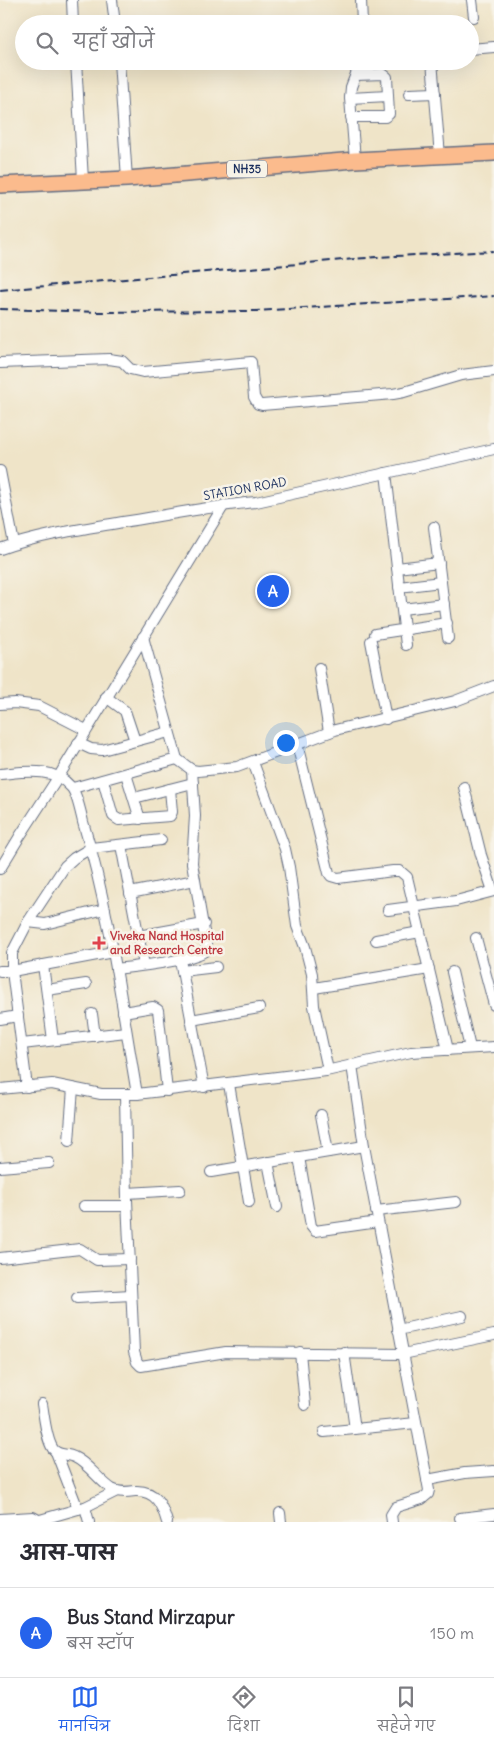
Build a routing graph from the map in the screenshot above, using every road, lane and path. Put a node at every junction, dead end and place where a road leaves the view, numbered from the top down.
1 (72, 0) edge
2 (112, 0) edge
3 (361, 0) edge
4 (472, 0) edge
5 (73, 15) edge
6 (114, 15) edge
7 (362, 15) edge
8 (474, 15) edge
9 (494, 47) edge
10 (479, 48) edge
11 (76, 70) edge
12 (120, 70) edge
13 (358, 70) edge
14 (433, 70) edge
15 (356, 75) junction
16 (435, 93) junction
17 (409, 94) dead end
18 (388, 96) junction
19 (350, 98) junction
20 (351, 117) junction
21 (494, 153) edge
22 (440, 156) junction
23 (355, 160) junction
24 (127, 179) junction
25 (82, 180) junction
26 (0, 185) edge
27 (0, 363) edge
28 (494, 371) edge
29 (494, 449) edge
30 (0, 471) edge
31 (386, 473) junction
32 (224, 505) junction
33 (434, 527) dead end
34 (14, 544) junction
35 (0, 549) edge
36 (439, 563) junction
37 (397, 568) junction
38 (441, 582) junction
39 (399, 587) junction
40 (444, 604) junction
41 (402, 609) junction
42 (446, 623) junction
43 (404, 630) junction
44 (143, 637) junction
45 (448, 638) dead end
46 (406, 645) dead end
47 (319, 668) dead end
48 (494, 686) edge
49 (106, 697) junction
50 (0, 704) edge
51 (386, 719) junction
52 (86, 730) junction
53 (169, 732) junction
54 (329, 732) junction
55 (135, 741) junction
56 (78, 743) junction
57 (297, 744) junction
58 (177, 759) junction
59 (253, 762) junction
60 (192, 770) junction
61 (0, 774) edge
62 (126, 774) junction
63 (59, 776) junction
64 (103, 780) junction
65 (193, 784) junction
66 (73, 788) junction
67 (464, 788) dead end
68 (170, 789) junction
69 (134, 798) junction
70 (140, 819) junction
71 (161, 840) dead end
72 (121, 845) junction
73 (91, 848) junction
74 (0, 869) edge
75 (195, 880) junction
76 (493, 891) edge
77 (130, 893) junction
78 (414, 907) junction
79 (105, 910) junction
80 (388, 910) dead end
81 (28, 922) junction
82 (204, 924) junction
83 (420, 932) junction
84 (138, 936) junction
85 (476, 938) dead end
86 (376, 940) dead end
87 (113, 952) junction
88 (180, 960) junction
89 (44, 964) junction
90 (144, 965) junction
91 (216, 966) dead end
92 (116, 969) junction
93 (429, 969) junction
94 (0, 971) edge
95 (12, 971) junction
96 (182, 971) junction
97 (452, 972) dead end
98 (86, 984) dead end
99 (314, 988) junction
100 (47, 990) junction
101 (494, 1005) edge
102 (259, 1008) dead end
103 (123, 1012) junction
104 (92, 1014) dead end
105 (18, 1016) junction
106 (0, 1019) edge
107 (191, 1020) junction
108 (126, 1032) junction
109 (95, 1036) junction
110 (53, 1040) junction
111 (22, 1044) junction
112 (494, 1047) edge
113 (470, 1048) junction
114 (448, 1050) junction
115 (352, 1065) junction
116 (328, 1070) junction
117 (229, 1084) junction
118 (27, 1087) junction
119 (204, 1087) junction
120 (73, 1088) junction
121 (0, 1089) edge
122 (167, 1091) junction
123 (125, 1094) junction
124 (137, 1094) junction
125 (321, 1115) dead end
126 (69, 1140) dead end
127 (364, 1146) junction
128 (328, 1152) junction
129 (299, 1157) junction
130 (268, 1162) junction
131 (49, 1163) dead end
132 (244, 1166) junction
133 (0, 1167) edge
134 (211, 1172) dead end
135 (180, 1190) dead end
136 (127, 1193) junction
137 (249, 1202) dead end
138 (456, 1202) dead end
139 (84, 1206) dead end
140 (127, 1206) junction
141 (278, 1207) dead end
142 (376, 1211) junction
143 (378, 1222) junction
144 (0, 1258) edge
145 (130, 1259) junction
146 (131, 1295) junction
147 (77, 1298) dead end
148 (462, 1316) dead end
149 (398, 1330) junction
150 (494, 1335) edge
151 (300, 1352) junction
152 (344, 1352) junction
153 (403, 1354) junction
154 (42, 1404) dead end
155 (305, 1405) dead end
156 (416, 1423) junction
157 (355, 1429) junction
158 (324, 1432) dead end
159 (56, 1452) junction
160 (494, 1471) edge
161 (427, 1480) junction
162 (117, 1491) junction
163 (82, 1508) junction
164 (494, 1514) edge
165 (460, 1518) dead end
166 (0, 1519) edge
167 (41, 1521) edge
168 (89, 1522) edge
169 (167, 1522) edge
170 (392, 1522) edge

1 - 5 street
2 - 6 street
3 - 7 street
4 - 8 street
9 - 10 street
11 - 25 street
12 - 24 street
13 - 15 street
14 - 16 street
15 - 18 street
15 - 19 street
16 - 17 street
16 - 22 street
18 - 19 street
18 - 20 street
19 - 20 street
20 - 23 street
21 - 22 highway, NH35
22 - 23 highway, NH35
23 - 24 highway, NH35
24 - 25 highway, NH35
25 - 26 highway, NH35
27 - 28 street
29 - 31 street, STATION ROAD
30 - 34 street
31 - 32 street, STATION ROAD
31 - 37 street
32 - 34 street, STATION ROAD
32 - 44 street
33 - 36 street
34 - 35 street, STATION ROAD
36 - 37 street
36 - 38 street
37 - 39 street
38 - 39 street
38 - 40 street
39 - 41 street
40 - 41 street
40 - 42 street
41 - 43 street
42 - 43 street
42 - 45 street
43 - 46 street
43 - 51 street
44 - 49 street
44 - 53 street
47 - 54 street
48 - 51 street
49 - 52 street
49 - 55 street
50 - 52 street
51 - 54 street
52 - 56 street
53 - 55 street
53 - 58 street
54 - 57 street
55 - 56 street
56 - 63 street
57 - 59 street
57 - 78 street
58 - 60 street
58 - 62 street
59 - 60 street
59 - 99 street
60 - 65 street
61 - 63 street
62 - 64 street
62 - 69 street
63 - 66 street
63 - 74 street
64 - 66 street
64 - 70 street
65 - 68 street
65 - 75 street
66 - 73 street
67 - 76 street
68 - 69 street
68 - 70 street
69 - 70 street
71 - 72 street
72 - 73 street
72 - 77 street
73 - 79 street
73 - 81 street
75 - 77 street
75 - 82 street
76 - 78 street
77 - 84 street
78 - 80 street
78 - 83 street
79 - 81 street
79 - 87 street
81 - 95 street
82 - 84 street
82 - 88 street
83 - 86 street
83 - 93 street
84 - 90 street
85 - 101 street
87 - 89 street
87 - 92 street
88 - 90 street
88 - 96 street
89 - 95 street
89 - 100 street
90 - 92 street
91 - 96 street
92 - 103 street
93 - 99 street
93 - 114 street
94 - 95 street
95 - 105 street
96 - 107 street
97 - 113 street
98 - 100 street
99 - 116 street
100 - 110 street
102 - 107 street
103 - 108 street
103 - 122 street
104 - 109 street
105 - 106 street
105 - 111 street
107 - 119 street
108 - 109 street
108 - 124 street
109 - 110 street
110 - 111 street
111 - 118 street
112 - 113 street
113 - 114 street
114 - 115 street
115 - 116 street
115 - 127 street
116 - 117 street
117 - 119 street
117 - 132 street
118 - 120 street
118 - 121 street
119 - 122 street
120 - 123 street
120 - 126 street
122 - 124 street
123 - 124 street
123 - 136 street
125 - 128 street
127 - 128 street
127 - 142 street
128 - 129 street
129 - 130 street
129 - 143 street
130 - 132 street
130 - 141 street
131 - 133 street
132 - 134 street
132 - 137 street
135 - 136 street
136 - 140 street
138 - 142 street
139 - 140 street
140 - 145 street
142 - 143 street
143 - 149 street
144 - 145 street
145 - 146 street
146 - 147 street
146 - 151 street
148 - 149 street
149 - 153 street
150 - 153 street
151 - 152 street
151 - 155 street
152 - 153 street
152 - 157 street
153 - 156 street
154 - 159 street
156 - 157 street
156 - 161 street
157 - 158 street
159 - 162 street
159 - 163 street
160 - 161 street
161 - 170 street
162 - 163 street
162 - 169 street
163 - 167 street
163 - 168 street
164 - 165 street
166 - 167 street

